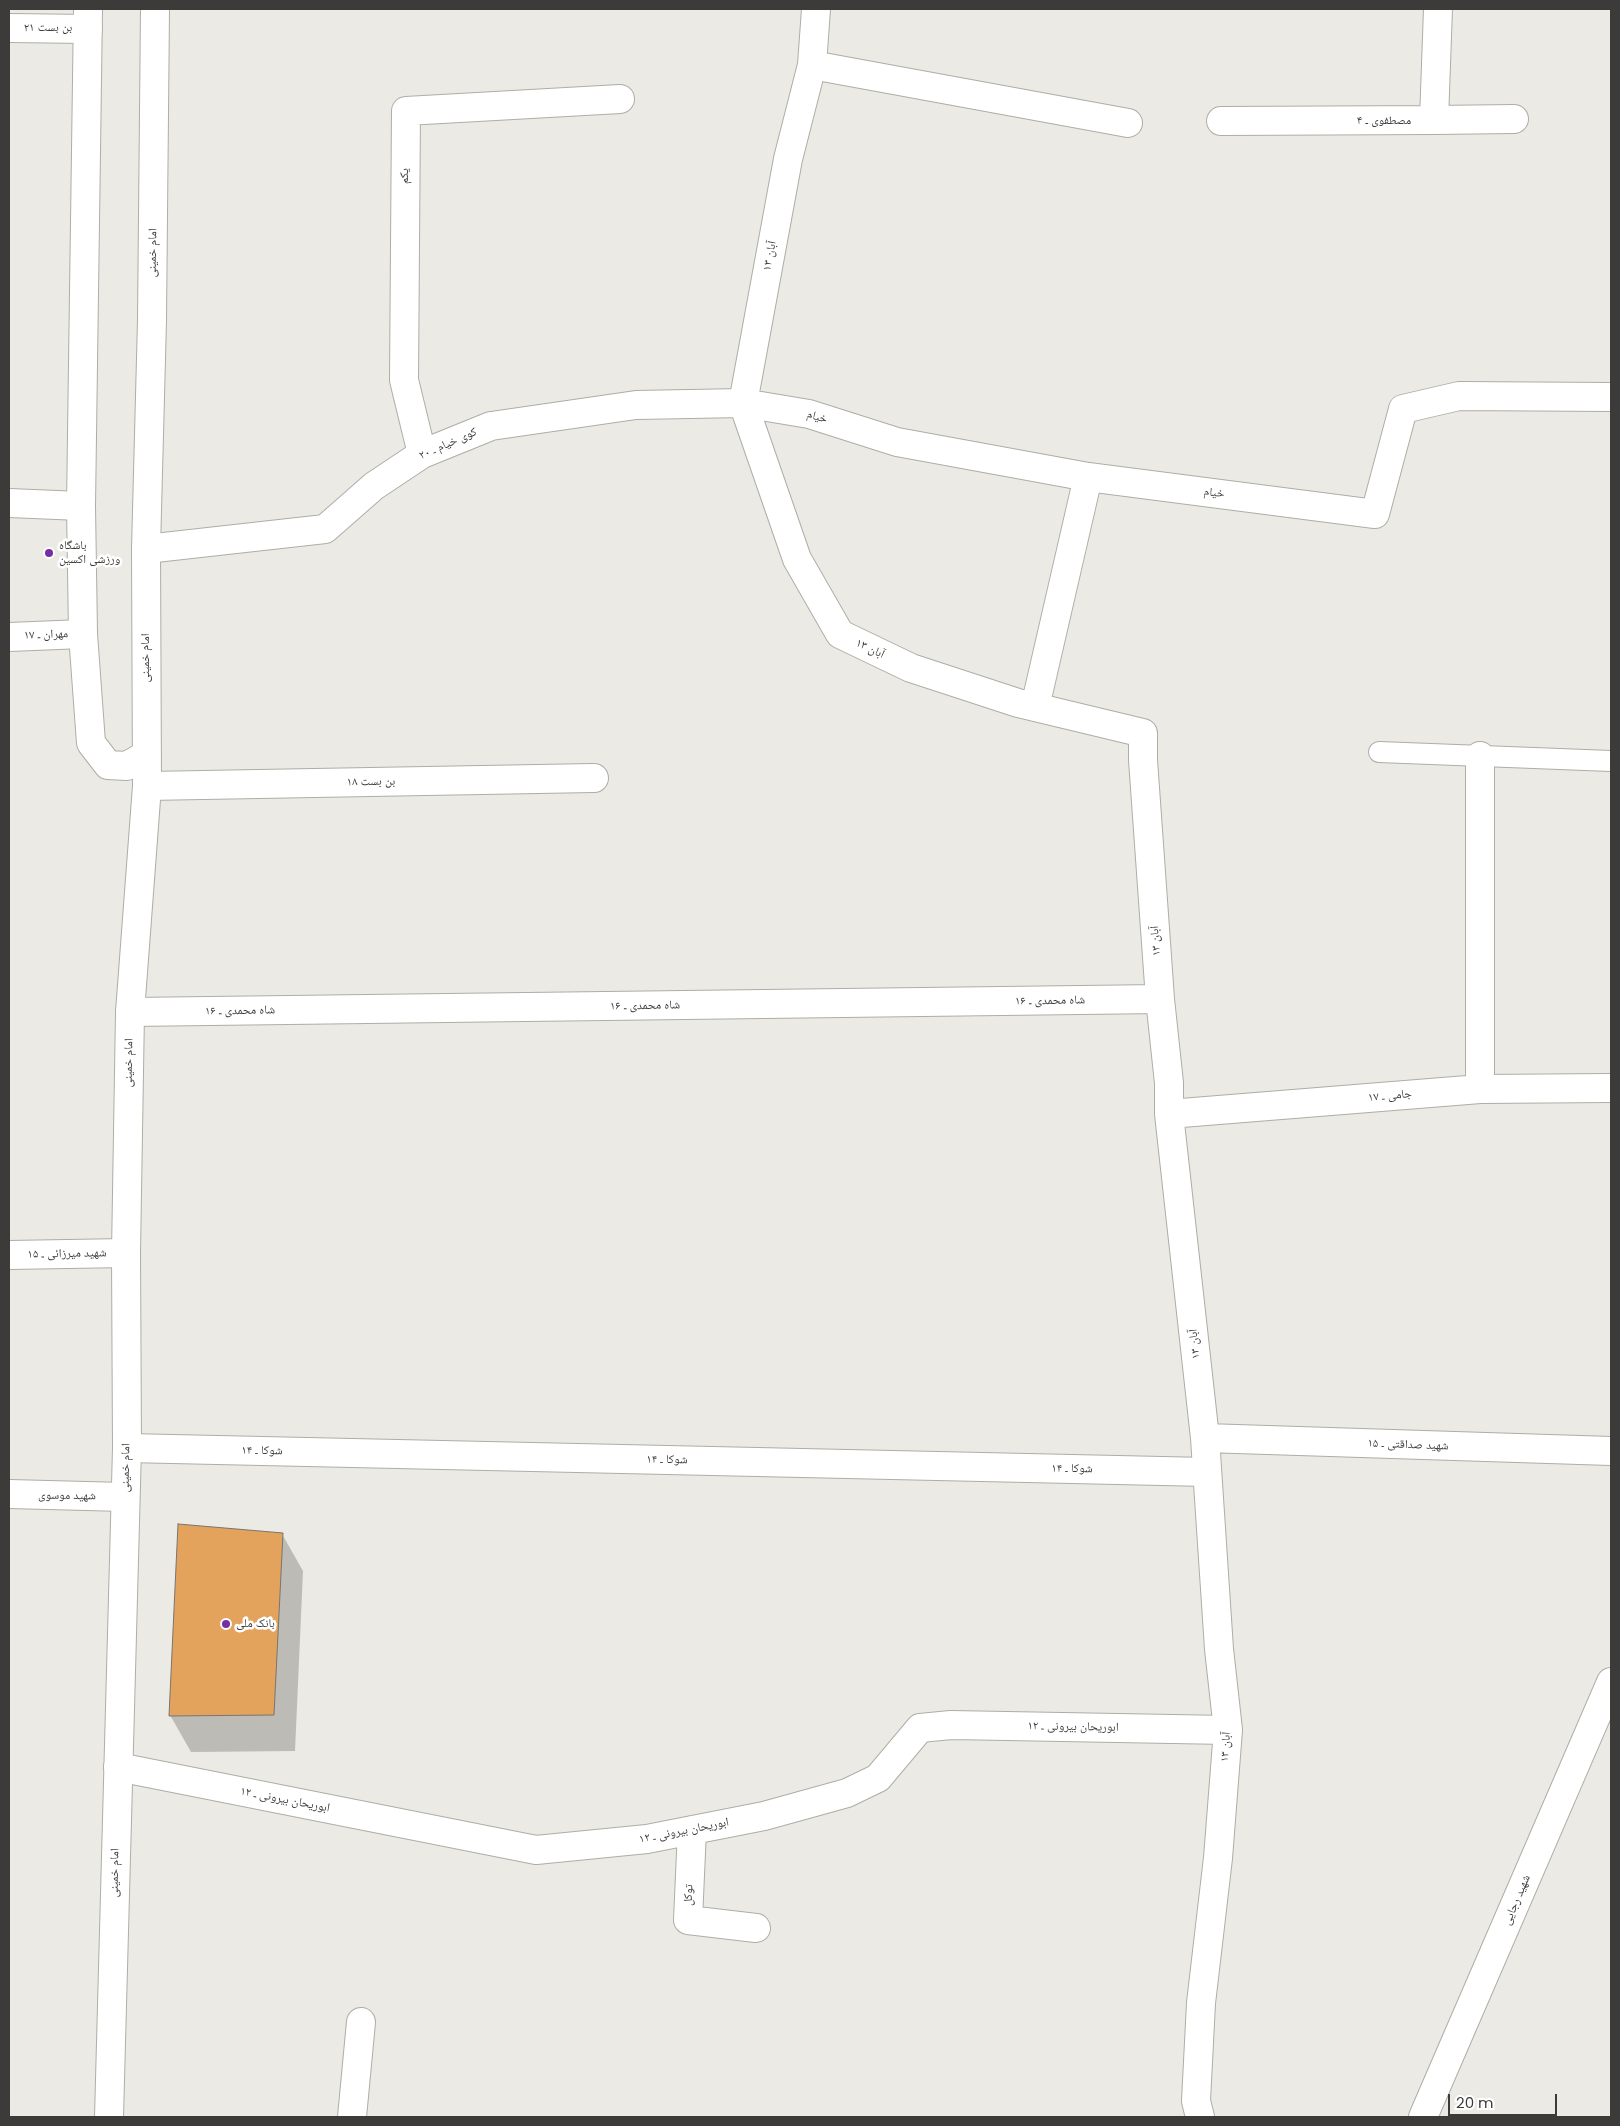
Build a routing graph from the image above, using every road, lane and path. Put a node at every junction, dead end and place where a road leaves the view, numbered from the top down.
1 (155, 9) edge
2 (816, 9) edge
3 (1438, 9) edge
4 (88, 19) edge
5 (9, 28) edge
6 (812, 65) junction
7 (620, 99) dead end
8 (1514, 119) dead end
9 (1434, 120) junction
10 (1221, 121) dead end
11 (1128, 123) dead end
12 (1611, 397) edge
13 (743, 402) junction
14 (422, 454) junction
15 (1088, 476) junction
16 (9, 503) edge
17 (81, 506) junction
18 (146, 549) junction
19 (84, 634) junction
20 (9, 636) edge
21 (1035, 707) junction
22 (1379, 752) dead end
23 (147, 754) junction
24 (1480, 756) junction
25 (1611, 761) edge
26 (594, 778) dead end
27 (147, 786) junction
28 (1160, 999) junction
29 (130, 1012) junction
30 (1480, 1088) junction
31 (1611, 1088) edge
32 (1169, 1114) junction
33 (126, 1253) junction
34 (9, 1255) edge
35 (1205, 1438) junction
36 (126, 1448) junction
37 (1611, 1452) edge
38 (1207, 1472) junction
39 (9, 1494) edge
40 (125, 1497) junction
41 (1611, 1682) edge
42 (1228, 1730) junction
43 (118, 1767) junction
44 (692, 1830) junction
45 (756, 1928) dead end
46 (361, 2022) dead end
47 (109, 2117) edge
48 (352, 2117) edge
49 (1200, 2117) edge
50 (1423, 2117) edge

1 - 18 street, امام خمینی
2 - 6 street, ۱۳ آبان
3 - 9 street
4 - 5 street, بن بست ۲۱
4 - 17 street
6 - 11 street
6 - 13 street, ۱۳ آبان
7 - 14 street, یکم
8 - 9 street, مصطفوی ـ ۴
9 - 10 street, مصطفوی ـ ۴
12 - 15 street, خیام
13 - 14 street, کوی خیام ـ ۲۰
13 - 15 street, خیام
13 - 21 street, ۱۳ آبان
14 - 18 street, کوی خیام ـ ۲۰
15 - 21 street
16 - 17 street
17 - 19 street
18 - 23 street, امام خمینی
19 - 20 street, مهران ـ ۱۷
19 - 23 street
21 - 28 street, ۱۳ آبان
22 - 24 lane
23 - 27 street, امام خمینی
24 - 25 lane
24 - 30 street
26 - 27 street, بن بست ۱۸
27 - 29 street, امام خمینی
28 - 29 street, شاه محمدی ـ ۱۶
28 - 32 street, ۱۳ آبان
29 - 33 street, امام خمینی
30 - 31 street, جامی ـ ۱۷
30 - 32 street, جامی ـ ۱۷
32 - 35 street, ۱۳ آبان
33 - 34 street, شهید میرزائی ـ ۱۵
33 - 36 street, امام خمینی
35 - 37 street, شهید صداقتی ـ ۱۵
35 - 38 street, ۱۳ آبان
36 - 38 street, شوکا ـ ۱۴
36 - 40 street, امام خمینی
38 - 42 street, ۱۳ آبان
39 - 40 street, شهید موسوی
40 - 43 street, امام خمینی
41 - 50 street, شهید رجایی
42 - 44 street, ابوریحان بیرونی ـ ۱۲
42 - 49 street, ۱۳ آبان
43 - 44 street, ابوریحان بیرونی ـ ۱۲
43 - 47 street, امام خمینی
44 - 45 street, توکل
46 - 48 street

